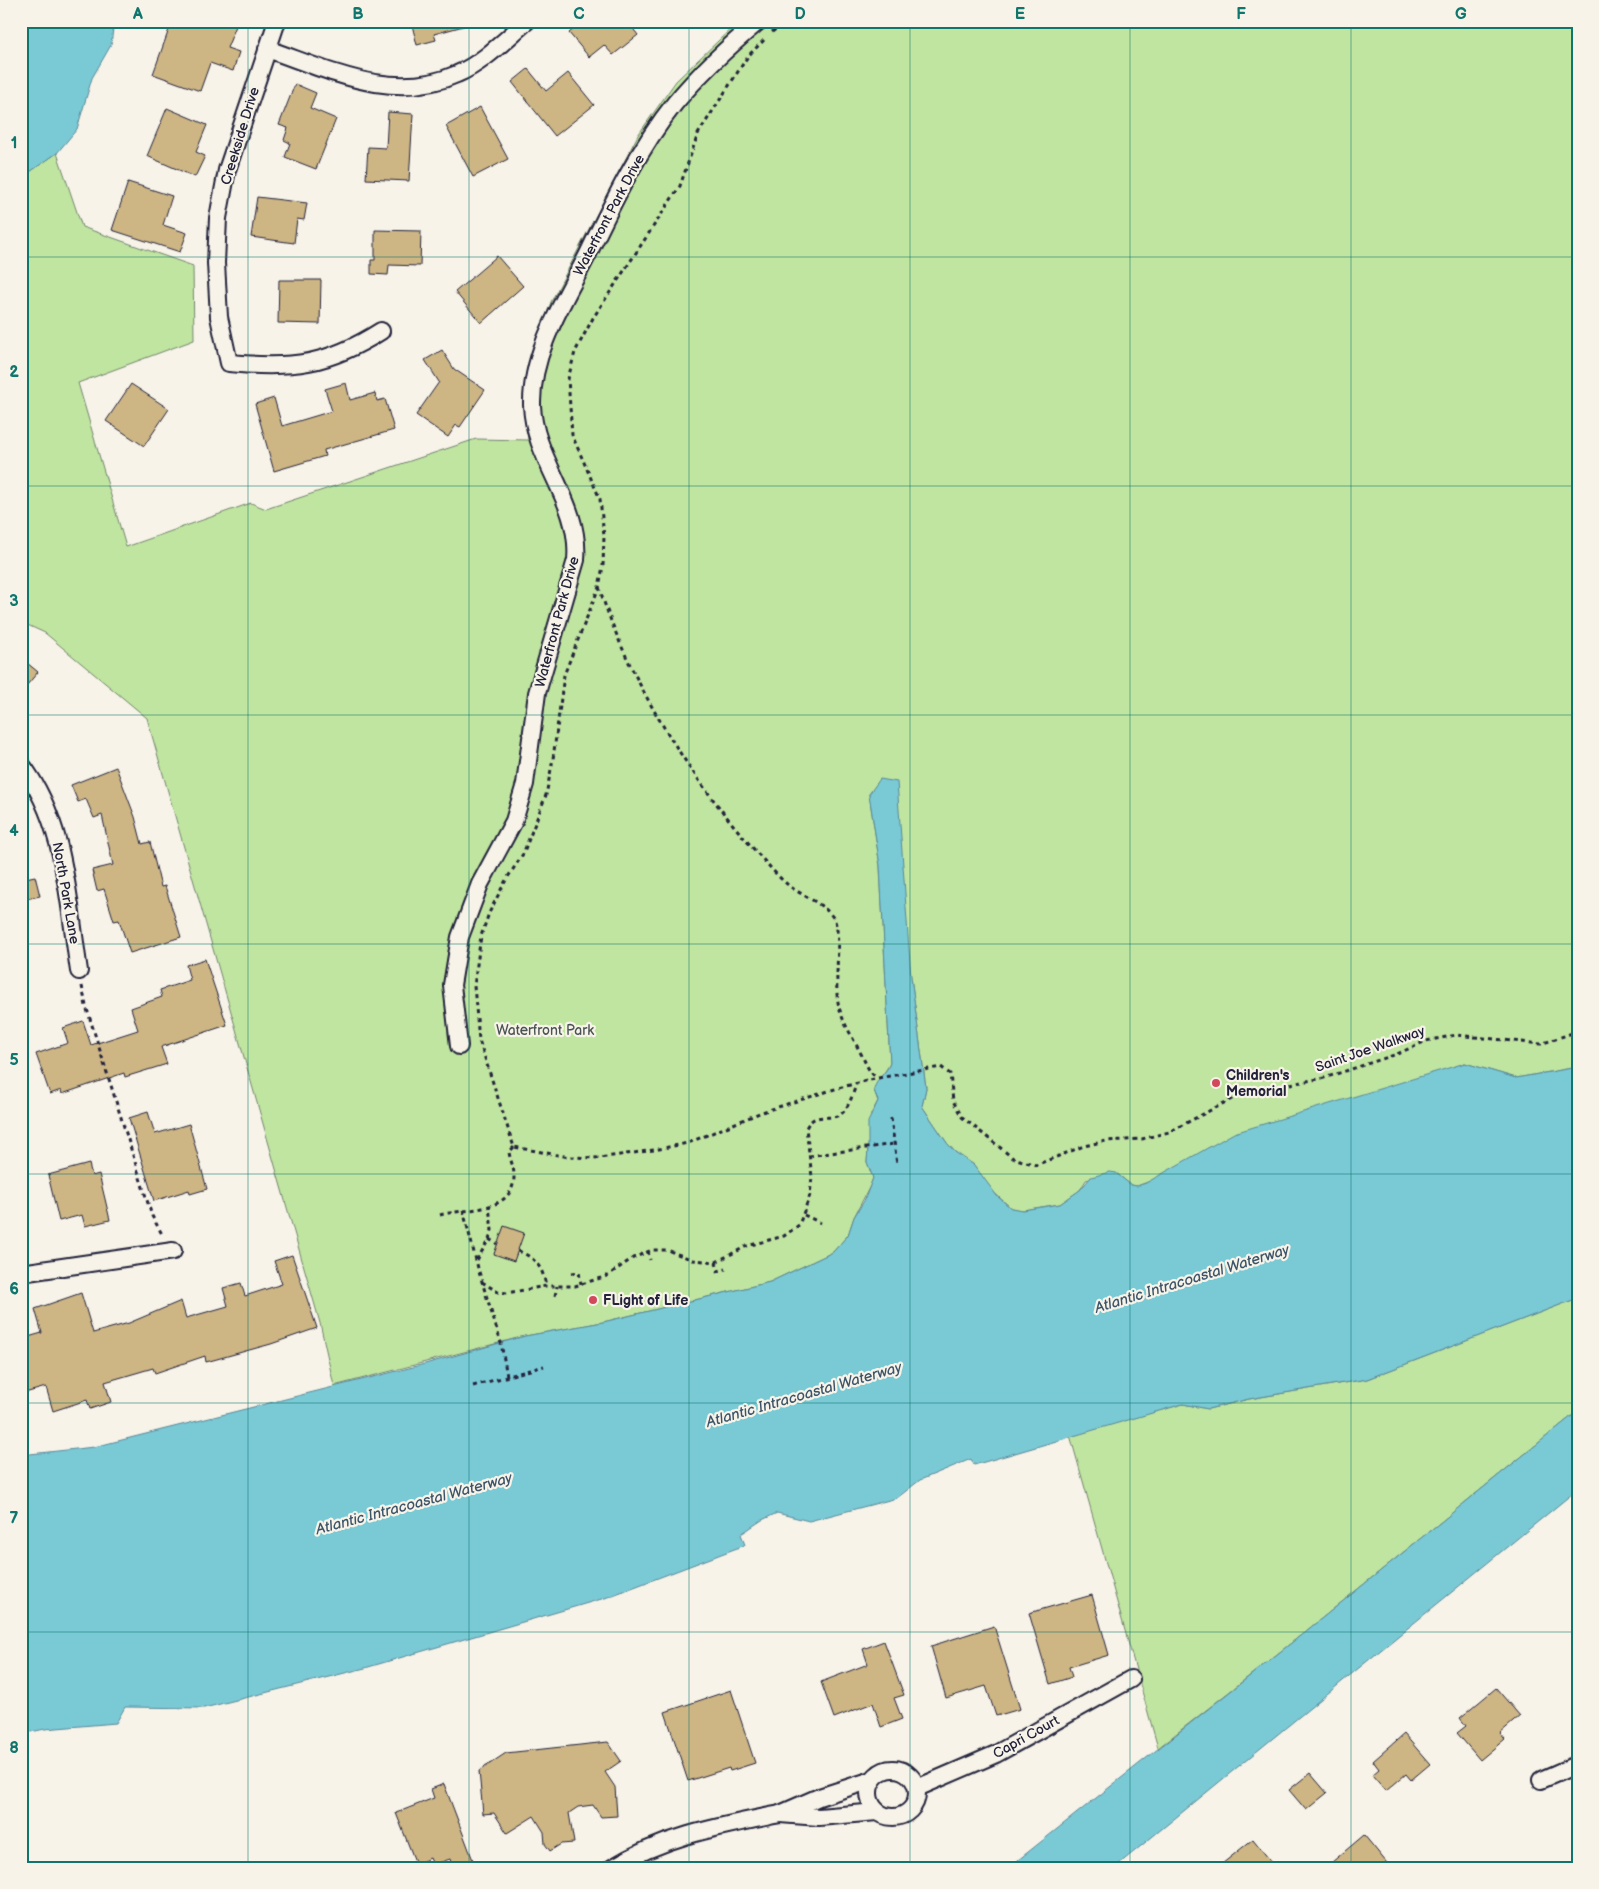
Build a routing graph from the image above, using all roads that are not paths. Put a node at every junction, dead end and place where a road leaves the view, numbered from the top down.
1 (277, 21) edge
2 (527, 21) edge
3 (759, 21) edge
4 (267, 49) junction
5 (381, 331) dead end
6 (21, 764) edge
7 (80, 971) road end
8 (459, 1046) dead end
9 (173, 1251) road end
10 (21, 1273) edge
11 (1131, 1679) dead end
12 (1578, 1764) edge
13 (872, 1780) junction
14 (1541, 1780) dead end
15 (917, 1788) junction
16 (877, 1812) junction
17 (780, 1814) junction
18 (612, 1868) edge

1 - 4 street, Creekside Drive
2 - 4 street
3 - 8 street, Waterfront Park Drive
4 - 5 street, Creekside Drive
6 - 7 street, North Park Lane
9 - 10 street
11 - 15 street, Capri Court
12 - 14 street
13 - 15 street
13 - 16 street
13 - 17 street
15 - 16 street
16 - 17 street
17 - 18 street

